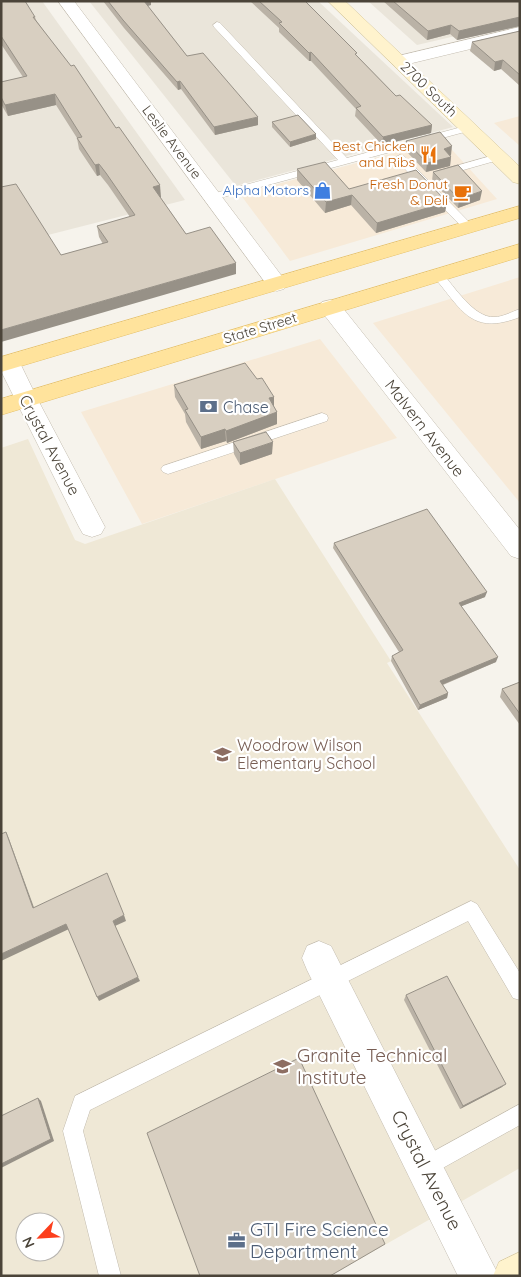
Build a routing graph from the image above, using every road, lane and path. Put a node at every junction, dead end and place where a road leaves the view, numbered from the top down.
1 (66, 1) edge
2 (336, 1) edge
3 (217, 25) dead end
4 (520, 32) edge
5 (400, 61) junction
6 (469, 128) junction
7 (498, 157) junction
8 (400, 158) dead end
9 (345, 162) junction
10 (520, 178) edge
11 (421, 179) junction
12 (212, 196) junction
13 (520, 212) edge
14 (468, 227) junction
15 (520, 250) edge
16 (438, 274) junction
17 (277, 284) junction
18 (330, 307) junction
19 (520, 314) edge
20 (5, 364) edge
21 (26, 400) junction
22 (1, 408) edge
23 (322, 418) dead end
24 (168, 469) dead end
25 (92, 527) dead end
26 (520, 549) edge
27 (325, 969) junction
28 (520, 991) edge
29 (520, 1114) edge
30 (425, 1167) junction
31 (520, 1272) edge
32 (110, 1276) edge
33 (479, 1276) edge
34 (512, 1276) edge

1 - 12 street, Leslie Avenue
2 - 5 street, 2700 South
3 - 9 lane
4 - 5 street
5 - 6 street, 2700 South
6 - 7 street, 2700 South
6 - 9 lane
7 - 10 street, 2700 South
7 - 11 lane
8 - 11 lane
9 - 12 lane
11 - 14 lane
12 - 17 street, Leslie Avenue
13 - 14 main road
14 - 17 main road
15 - 16 main road, State Street
16 - 18 main road, State Street
16 - 19 lane
17 - 20 main road
18 - 21 main road, State Street
18 - 26 street, Malvern Avenue
20 - 21 street, Crystal Avenue
21 - 22 main road, State Street
21 - 25 street, Crystal Avenue
23 - 24 lane
27 - 28 lane
27 - 30 street, Crystal Avenue
27 - 32 lane
29 - 30 lane
30 - 33 street, Crystal Avenue
31 - 34 street

